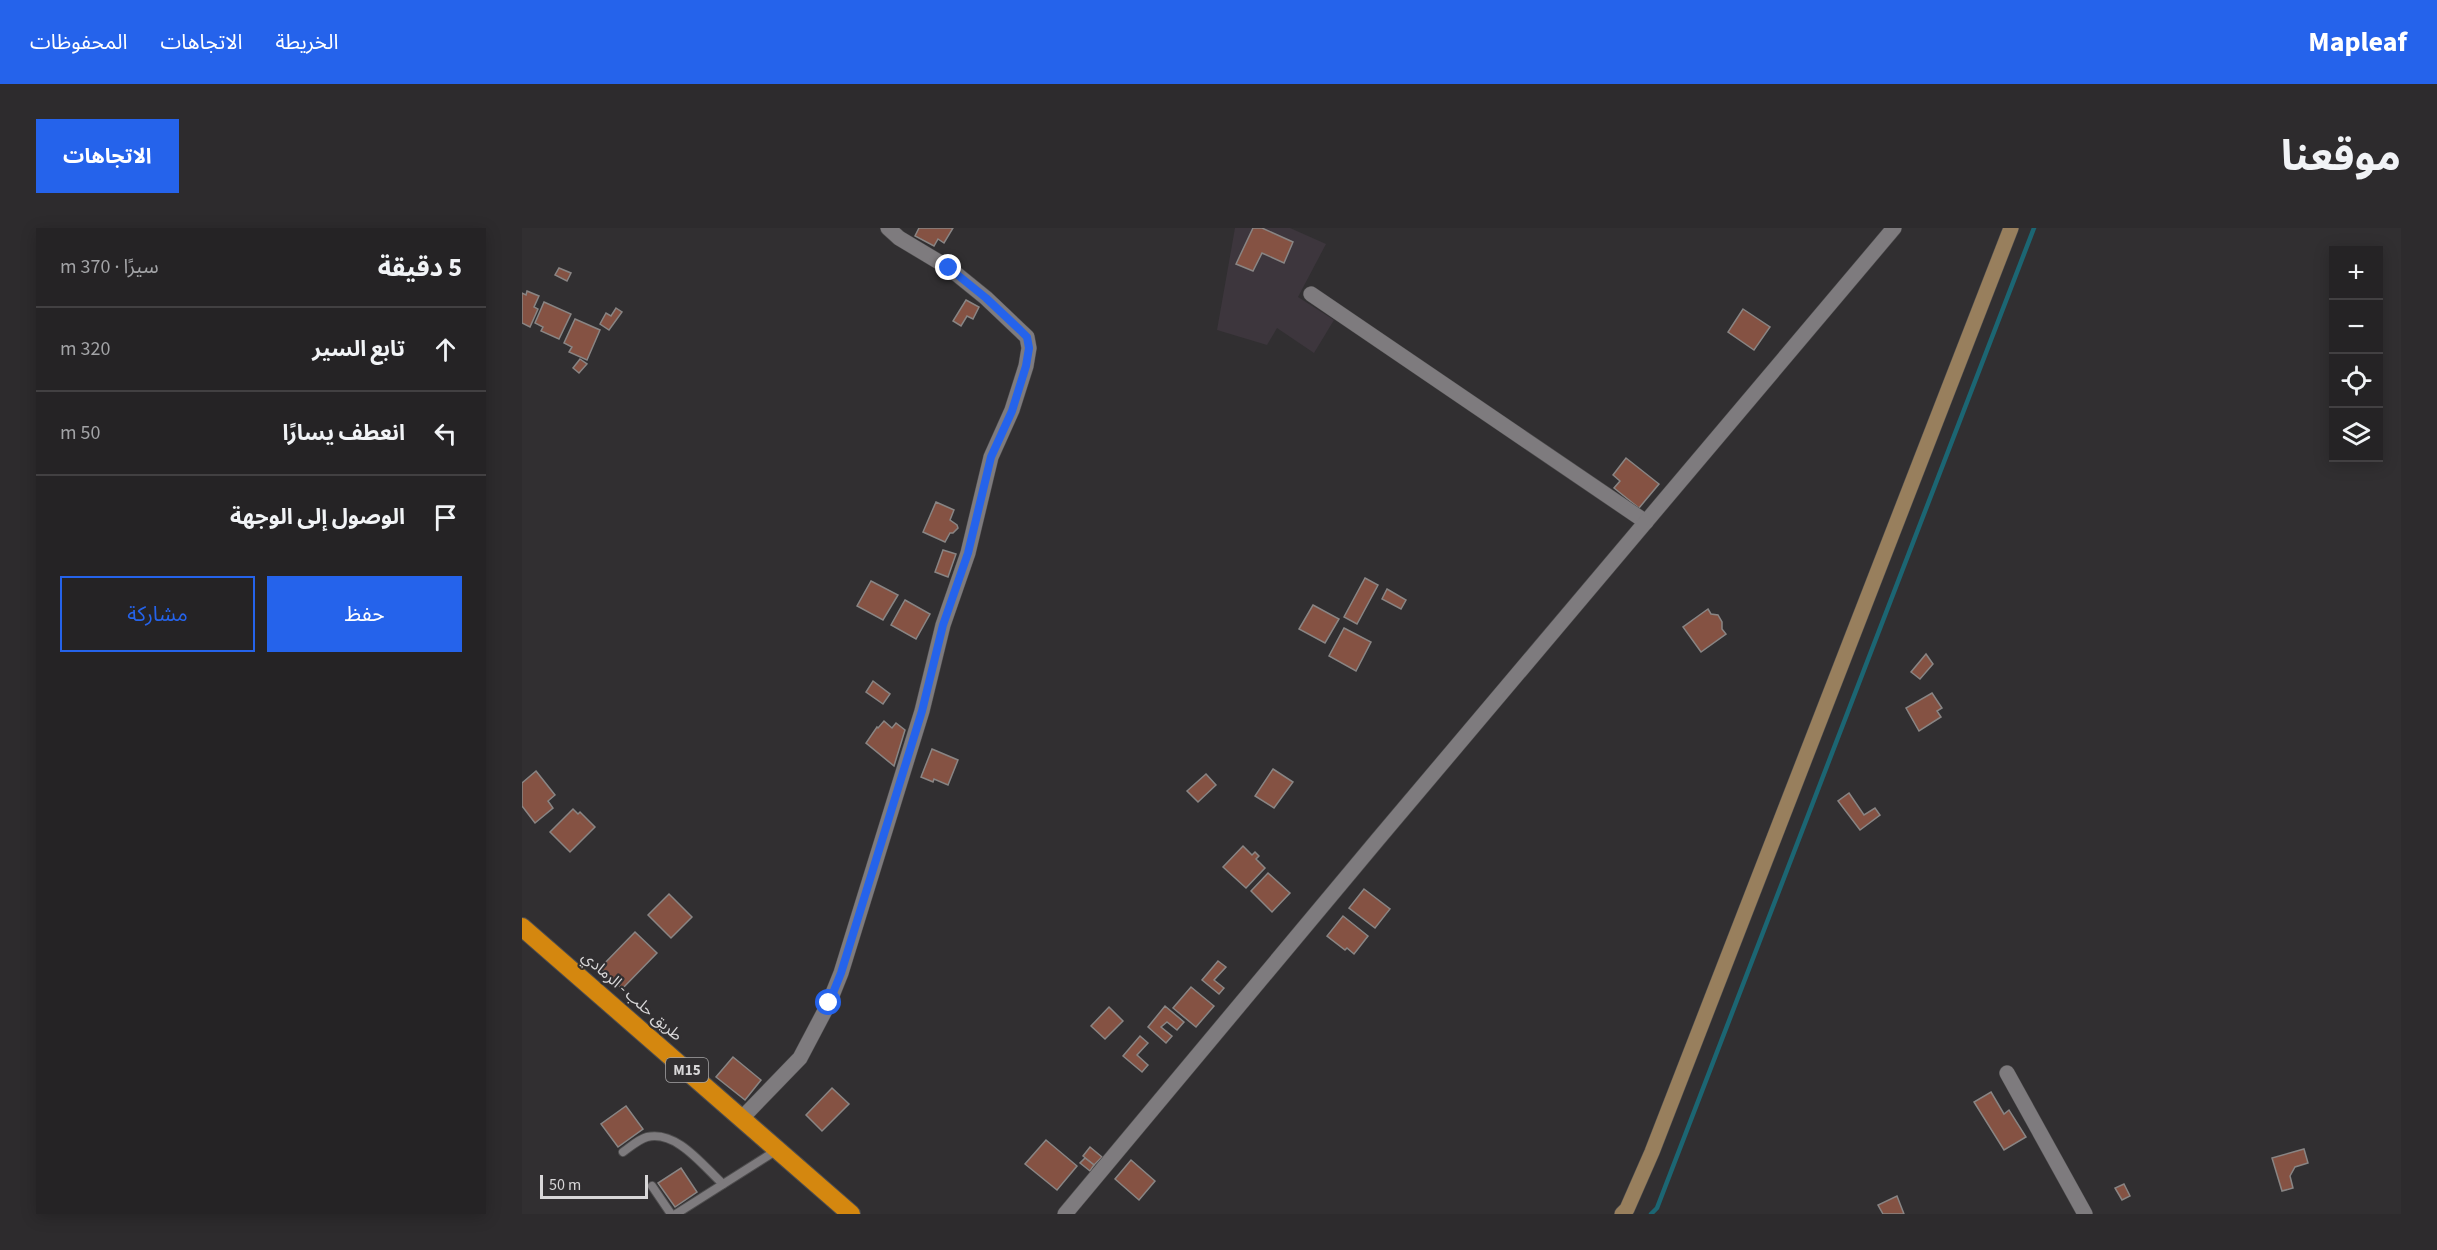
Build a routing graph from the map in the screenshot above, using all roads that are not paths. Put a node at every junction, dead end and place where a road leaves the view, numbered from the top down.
1 (888, 228) edge
2 (1894, 228) edge
3 (2010, 228) edge
4 (1311, 294) dead end
5 (1646, 522) junction
6 (522, 927) edge
7 (2007, 1074) dead end
8 (742, 1118) junction
9 (777, 1150) junction
10 (623, 1152) dead end
11 (723, 1184) junction
12 (652, 1186) dead end
13 (673, 1214) edge
14 (851, 1214) edge
15 (1065, 1214) edge
16 (1622, 1214) edge
17 (2085, 1214) edge

1 - 8 street
2 - 5 street
3 - 16 street
4 - 5 street
5 - 15 street
6 - 8 highway, طريق حلب - الرمادي / M15
7 - 17 street
8 - 9 highway, طريق حلب - الرمادي / M15
9 - 11 lane
9 - 14 highway, طريق حلب - الرمادي / M15
10 - 11 lane
11 - 13 lane
12 - 13 lane

